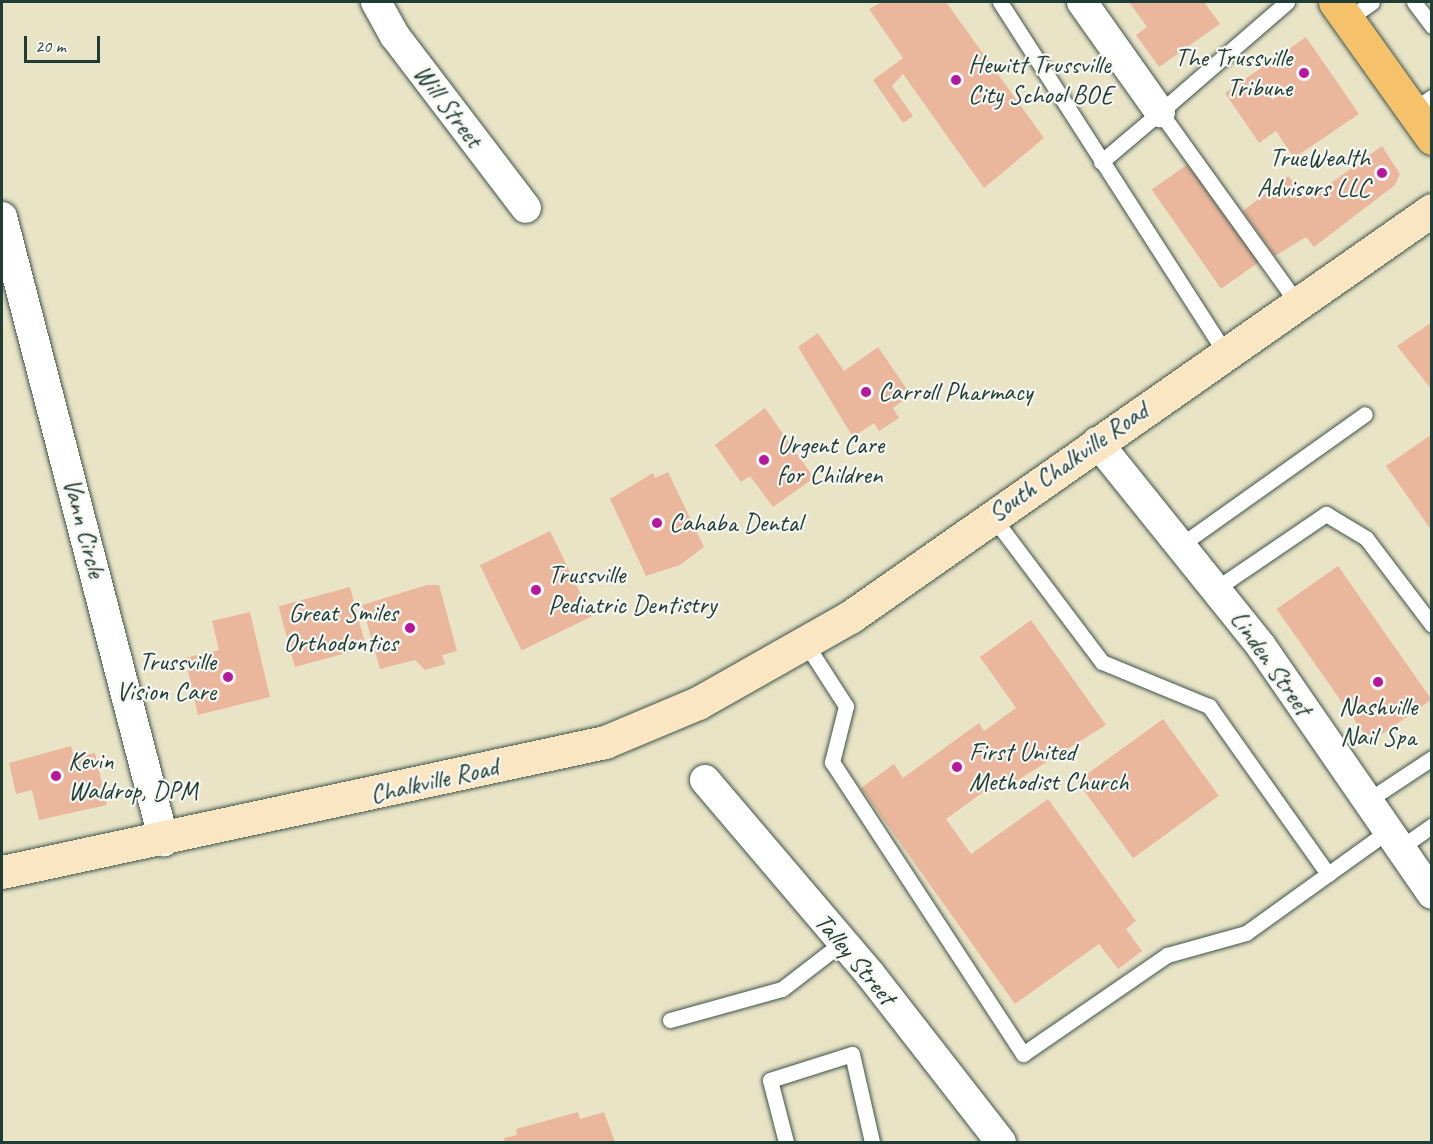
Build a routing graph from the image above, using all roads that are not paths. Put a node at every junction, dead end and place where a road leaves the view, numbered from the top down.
1 (376, 2) edge
2 (1000, 2) edge
3 (1082, 2) edge
4 (1287, 2) edge
5 (1414, 2) edge
6 (1352, 7) edge
7 (1431, 27) edge
8 (1422, 104) edge
9 (1160, 112) junction
10 (1431, 138) edge
11 (1101, 162) junction
12 (526, 208) dead end
13 (1431, 210) edge
14 (2, 216) edge
15 (1297, 303) junction
16 (1224, 353) junction
17 (1365, 414) dead end
18 (1097, 442) junction
19 (992, 516) junction
20 (1178, 547) junction
21 (1217, 588) junction
22 (1431, 625) edge
23 (806, 645) junction
24 (698, 703) joint
25 (1431, 758) edge
26 (705, 780) dead end
27 (1367, 801) junction
28 (1431, 826) edge
29 (1394, 840) junction
30 (164, 841) junction
31 (2, 872) edge
32 (1328, 874) junction
33 (1431, 894) edge
34 (843, 942) junction
35 (669, 1020) dead end
36 (786, 1143) edge
37 (872, 1143) edge
38 (1000, 1143) edge

1 - 12 street, Will Street
2 - 11 lane
3 - 9 street
4 - 9 lane
5 - 7 lane
6 - 8 main road
8 - 10 main road
9 - 11 lane
9 - 15 lane
11 - 16 lane
13 - 15 main road, South Chalkville Road
14 - 30 street, Vann Circle
15 - 16 main road, South Chalkville Road
16 - 18 main road, South Chalkville Road
17 - 20 lane
18 - 19 main road, South Chalkville Road
18 - 20 street, Linden Street
19 - 23 main road, South Chalkville Road
19 - 32 lane
20 - 21 street, Linden Street
21 - 22 lane
21 - 27 street, Linden Street
23 - 24 main road, South Chalkville Road
23 - 32 lane
24 - 30 main road, Chalkville Road
25 - 27 lane
26 - 34 street, Talley Street
27 - 29 street, Linden Street
28 - 29 lane
29 - 32 lane
29 - 33 street, Linden Street
30 - 31 main road, Chalkville Road
34 - 35 lane
34 - 38 street, Talley Street
36 - 37 lane

